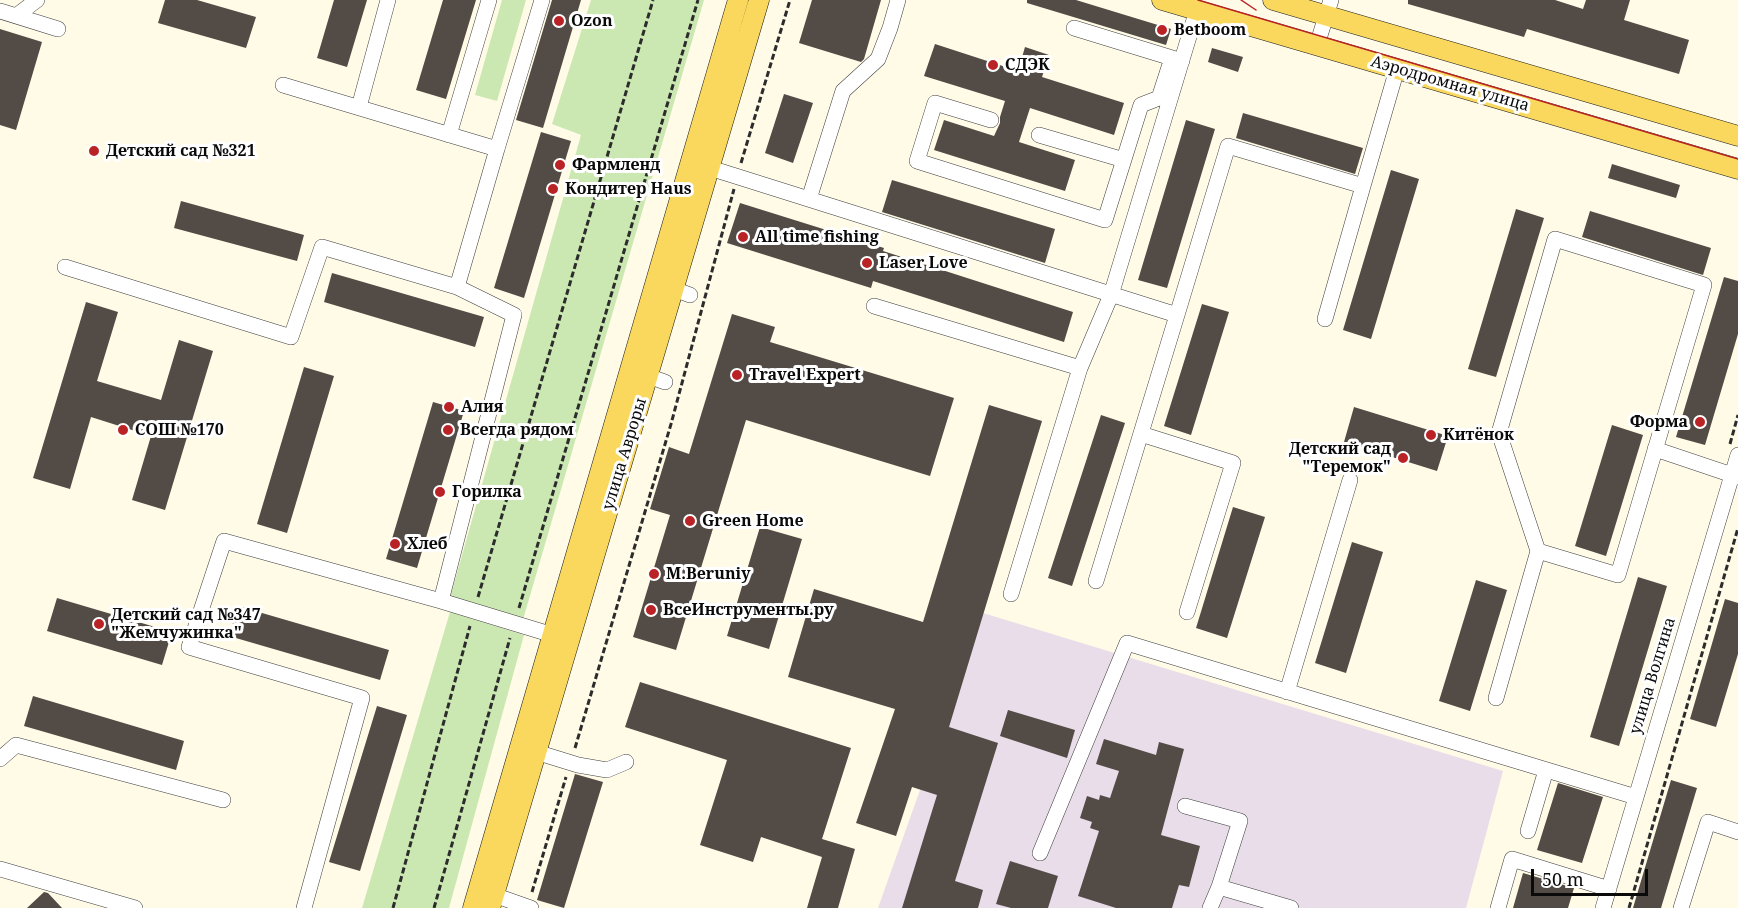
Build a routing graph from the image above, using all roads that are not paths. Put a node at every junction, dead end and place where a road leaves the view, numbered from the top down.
1 (36, 0) edge
2 (388, 0) edge
3 (489, 0) edge
4 (542, 0) edge
5 (738, 0) edge
6 (759, 0) edge
7 (898, 0) edge
8 (1162, 0) edge
9 (1274, 0) edge
10 (1328, 8) edge
11 (1197, 10) junction
12 (0, 11) edge
13 (16, 16) junction
14 (1074, 28) dead end
15 (58, 29) dead end
16 (1317, 45) junction
17 (1177, 59) junction
18 (1397, 69) junction
19 (284, 85) dead end
20 (358, 107) junction
21 (991, 120) dead end
22 (449, 135) junction
23 (1039, 135) dead end
24 (1738, 136) edge
25 (498, 150) junction
26 (1124, 160) junction
27 (710, 168) junction
28 (1738, 169) edge
29 (1363, 186) junction
30 (809, 199) junction
31 (65, 267) dead end
32 (457, 287) junction
33 (1111, 295) junction
34 (874, 306) dead end
35 (1177, 315) junction
36 (1325, 320) dead end
37 (1080, 368) junction
38 (1141, 434) junction
39 (1655, 449) junction
40 (1738, 455) edge
41 (1735, 476) edge
42 (1350, 480) dead end
43 (1538, 551) junction
44 (1096, 581) dead end
45 (1011, 594) dead end
46 (441, 601) junction
47 (1187, 612) dead end
48 (553, 634) junction
49 (1287, 692) junction
50 (1496, 698) dead end
51 (536, 752) junction
52 (0, 759) edge
53 (626, 762) dead end
54 (1546, 770) junction
55 (1636, 797) junction
56 (223, 800) dead end
57 (1185, 806) dead end
58 (1528, 831) dead end
59 (1738, 832) edge
60 (1040, 853) dead end
61 (0, 869) edge
62 (1219, 887) junction
63 (1609, 889) junction
64 (492, 901) edge
65 (95, 903) edge
66 (529, 907) edge
67 (135, 908) edge
68 (304, 908) edge
69 (473, 908) edge
70 (1210, 908) edge
71 (1291, 908) edge
72 (1498, 908) edge
73 (1603, 908) edge
74 (1681, 908) edge

1 - 13 street
2 - 20 street
3 - 22 street
4 - 25 street
5 - 48 main road, улица Авроры
6 - 27 main road, улица Авроры
7 - 30 street
8 - 11 main road, Аэродромная улица
9 - 10 main road, Аэродромная улица
10 - 16 street
10 - 24 main road, Аэродромная улица
11 - 16 main road, Аэродромная улица
11 - 17 street
12 - 13 street
13 - 15 street
14 - 17 street
16 - 18 main road, Аэродромная улица
17 - 26 street
17 - 33 street
18 - 28 main road, Аэродромная улица
18 - 29 street
19 - 20 street
20 - 22 street
21 - 26 street
22 - 25 street
23 - 26 street
25 - 32 street
27 - 30 street
27 - 51 main road, улица Авроры
29 - 35 street
29 - 36 street
30 - 33 street
31 - 32 street
32 - 46 street
33 - 35 street
33 - 37 street
34 - 37 street
35 - 38 street
37 - 45 street
38 - 44 street
38 - 47 street
39 - 41 street
39 - 43 street
39 - 43 street
40 - 41 street, улица Волгина
41 - 55 street, улица Волгина
42 - 49 street
43 - 50 street
46 - 48 street
46 - 68 street
48 - 69 main road, улица Авроры
49 - 54 street
49 - 60 street
51 - 53 street
51 - 64 main road, улица Авроры
52 - 56 street
54 - 55 street
54 - 58 street
55 - 63 street, улица Волгина
57 - 62 street
59 - 74 street
61 - 65 street
62 - 70 street
62 - 71 street
63 - 72 street
63 - 73 street, улица Волгина
64 - 66 street
65 - 67 street

